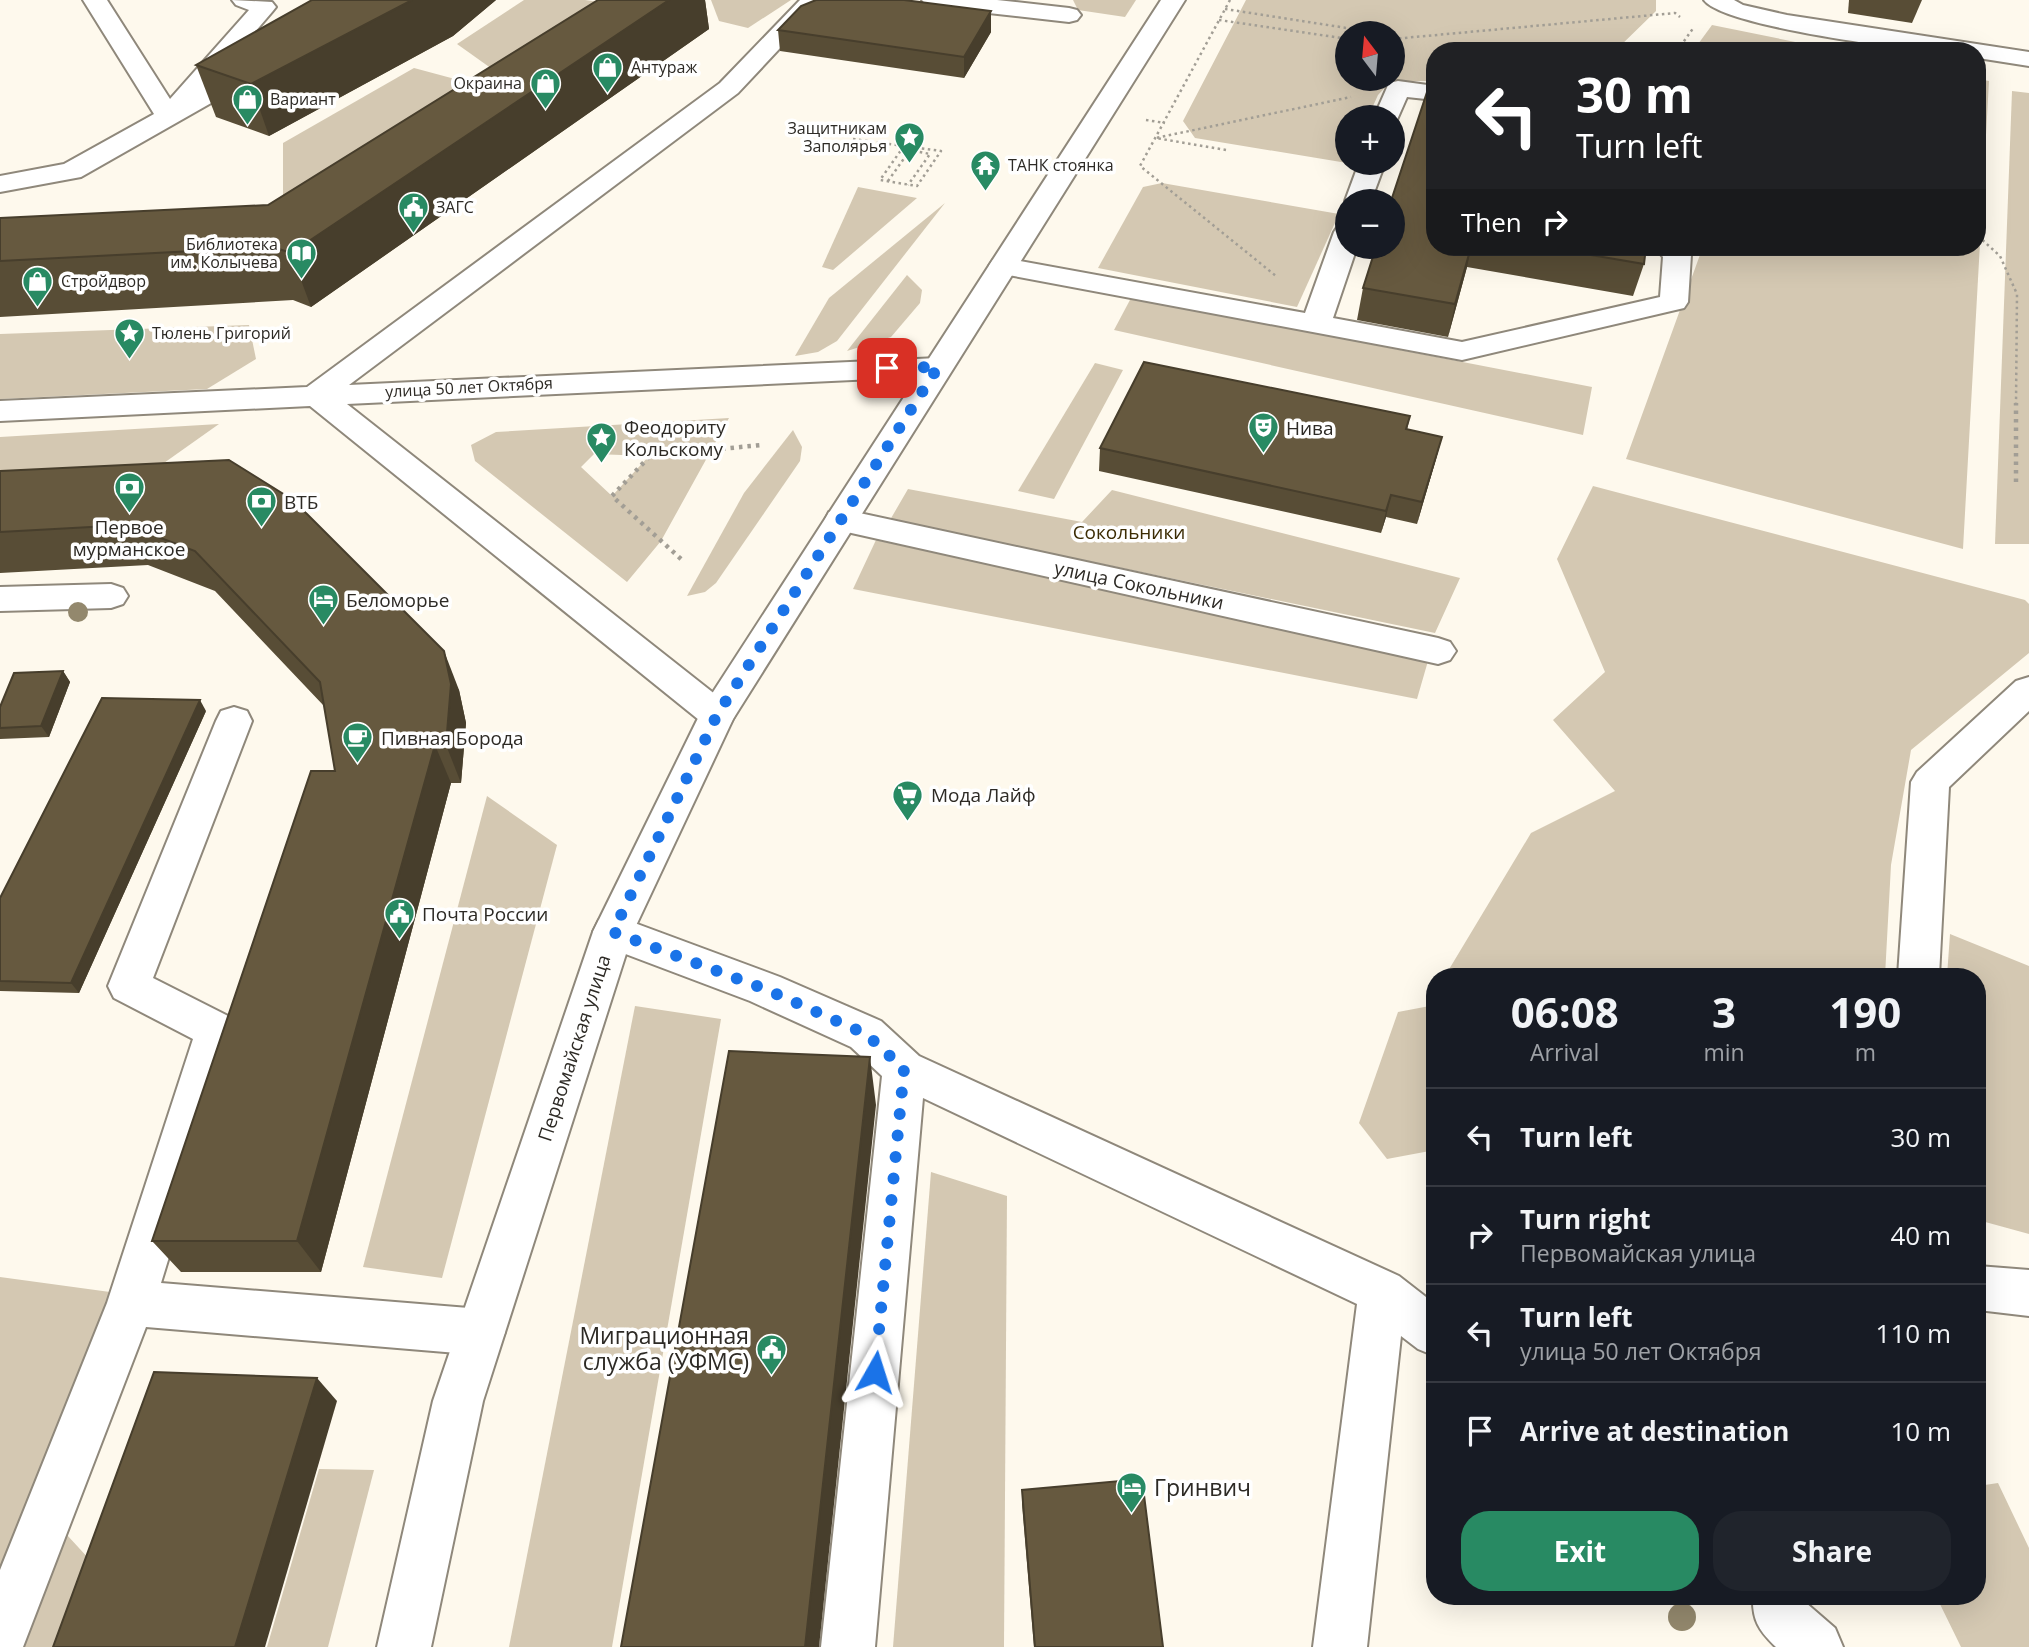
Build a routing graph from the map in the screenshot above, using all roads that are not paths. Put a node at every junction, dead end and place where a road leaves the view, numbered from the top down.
1 (95, 0) edge
2 (244, 0) edge
3 (813, 0) edge
4 (934, 0) edge
5 (1173, 0) edge
6 (1716, 0) edge
7 (1069, 15) dead end
8 (1933, 42) edge
9 (1986, 53) edge
10 (272, 58) edge
11 (2029, 60) edge
12 (1426, 92) edge
13 (1392, 105) edge
14 (168, 116) junction
15 (0, 184) edge
16 (1677, 256) edge
17 (1339, 259) edge
18 (1003, 266) junction
19 (1318, 318) junction
20 (938, 367) junction
21 (316, 395) junction
22 (0, 411) edge
23 (841, 520) junction
24 (111, 596) dead end
25 (0, 599) edge
26 (1438, 651) dead end
27 (2029, 690) edge
28 (717, 715) junction
29 (234, 721) dead end
30 (613, 932) junction
31 (1918, 968) edge
32 (904, 1069) junction
33 (1986, 1289) edge
34 (1382, 1292) junction
35 (2029, 1293) edge
36 (131, 1303) junction
37 (1426, 1326) edge
38 (481, 1332) junction
39 (1779, 1605) edge
40 (0, 1637) edge
41 (404, 1647) edge
42 (848, 1647) edge
43 (1340, 1647) edge
44 (1816, 1647) edge

1 - 14 main road
2 - 14 main road
3 - 21 main road
4 - 7 main road
5 - 18 main road, Первомайская улица
6 - 8 main road
9 - 11 main road
10 - 14 main road
12 - 13 main road
14 - 15 main road
16 - 19 main road
17 - 19 main road
18 - 19 main road
18 - 20 main road, Первомайская улица
20 - 21 main road, улица 50 лет Октября
20 - 23 main road, Первомайская улица
21 - 22 main road, улица 50 лет Октября
21 - 28 main road
23 - 26 main road, улица Сокольники
23 - 28 main road, Первомайская улица
24 - 25 main road
27 - 31 main road
28 - 30 main road, Первомайская улица
29 - 36 main road
30 - 32 main road
30 - 38 main road, Первомайская улица
32 - 34 main road
32 - 42 main road
33 - 35 main road
34 - 37 main road
34 - 43 main road
36 - 38 main road
36 - 40 main road
38 - 41 main road, Первомайская улица
39 - 44 main road

